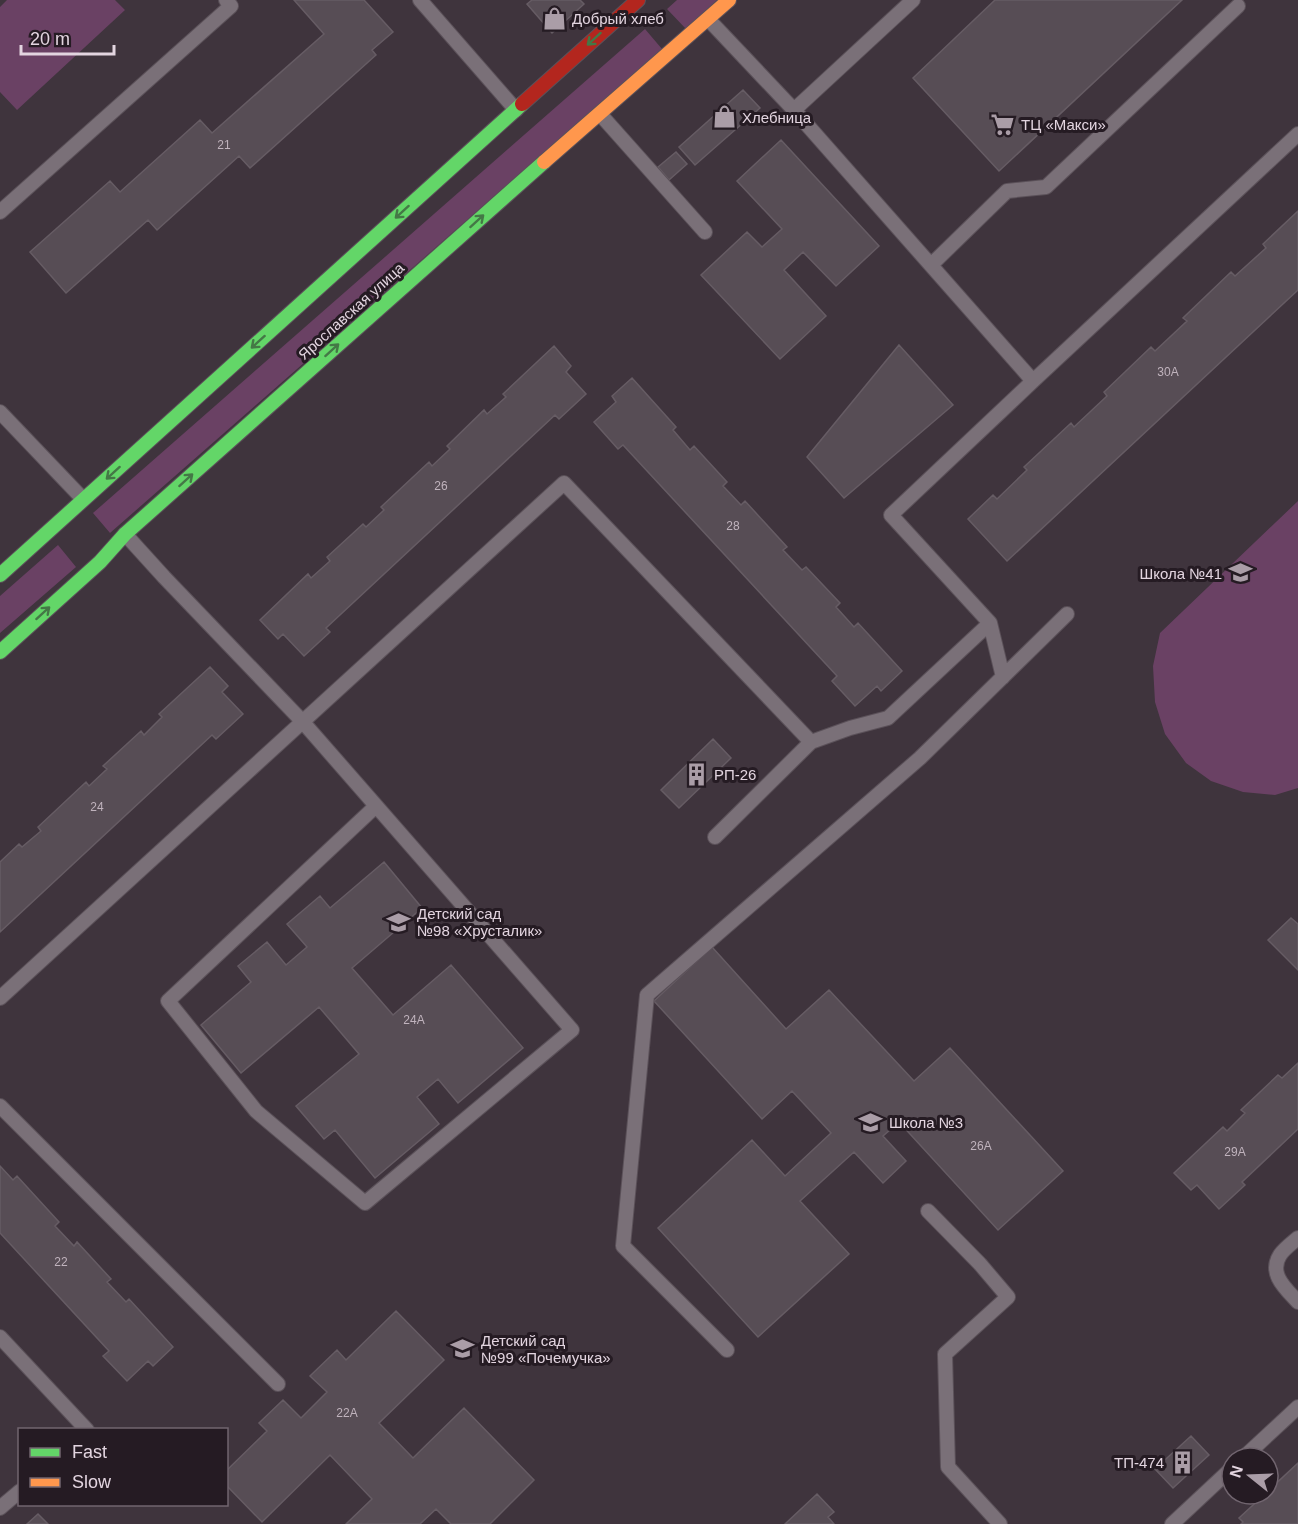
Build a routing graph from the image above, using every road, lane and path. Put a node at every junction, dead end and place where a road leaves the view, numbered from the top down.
1 (226, 0) edge
2 (420, 0) edge
3 (638, 0) edge
4 (729, 0) edge
5 (913, 0) edge
6 (1238, 6) dead end
7 (708, 19) junction
8 (516, 110) junction
9 (794, 110) junction
10 (600, 114) junction
11 (1298, 134) edge
12 (0, 212) edge
13 (705, 232) dead end
14 (931, 265) junction
15 (1033, 381) junction
16 (0, 412) edge
17 (83, 499) junction
18 (125, 534) junction
19 (0, 575) edge
20 (1067, 614) dead end
21 (990, 623) junction
22 (0, 652) edge
23 (1003, 677) junction
24 (302, 721) junction
25 (811, 742) junction
26 (376, 806) junction
27 (715, 837) dead end
28 (0, 998) edge
29 (0, 1106) edge
30 (928, 1211) dead end
31 (1298, 1238) edge
32 (1298, 1302) edge
33 (0, 1337) edge
34 (727, 1350) dead end
35 (278, 1384) dead end
36 (1298, 1407) edge
37 (85, 1428) edge
38 (1256, 1446) edge
39 (1220, 1479) edge
40 (18, 1493) edge
41 (0, 1508) edge
42 (1000, 1524) edge
43 (1172, 1524) edge

1 - 12 lane
2 - 8 lane
3 -> 8 main road
4 - 7 main road, Ярославская улица
5 - 9 lane
6 - 14 lane
7 - 9 lane
7 - 10 main road, Ярославская улица
8 -> 17 main road
9 - 14 lane
10 - 13 lane
18 -> 10 main road, Ярославская улица
11 - 15 lane
14 - 15 lane
15 - 21 lane
16 - 17 lane
17 - 19 main road
22 -> 18 main road, Ярославская улица
18 - 24 lane
20 - 23 lane
21 - 23 lane
21 - 25 lane
23 - 34 lane
24 - 25 lane
24 - 26 lane
24 - 28 lane
25 - 27 lane
26 - 26 lane
29 - 35 lane
30 - 42 lane
31 - 32 lane
33 - 37 lane
36 - 38 lane
39 - 43 lane
40 - 41 lane

